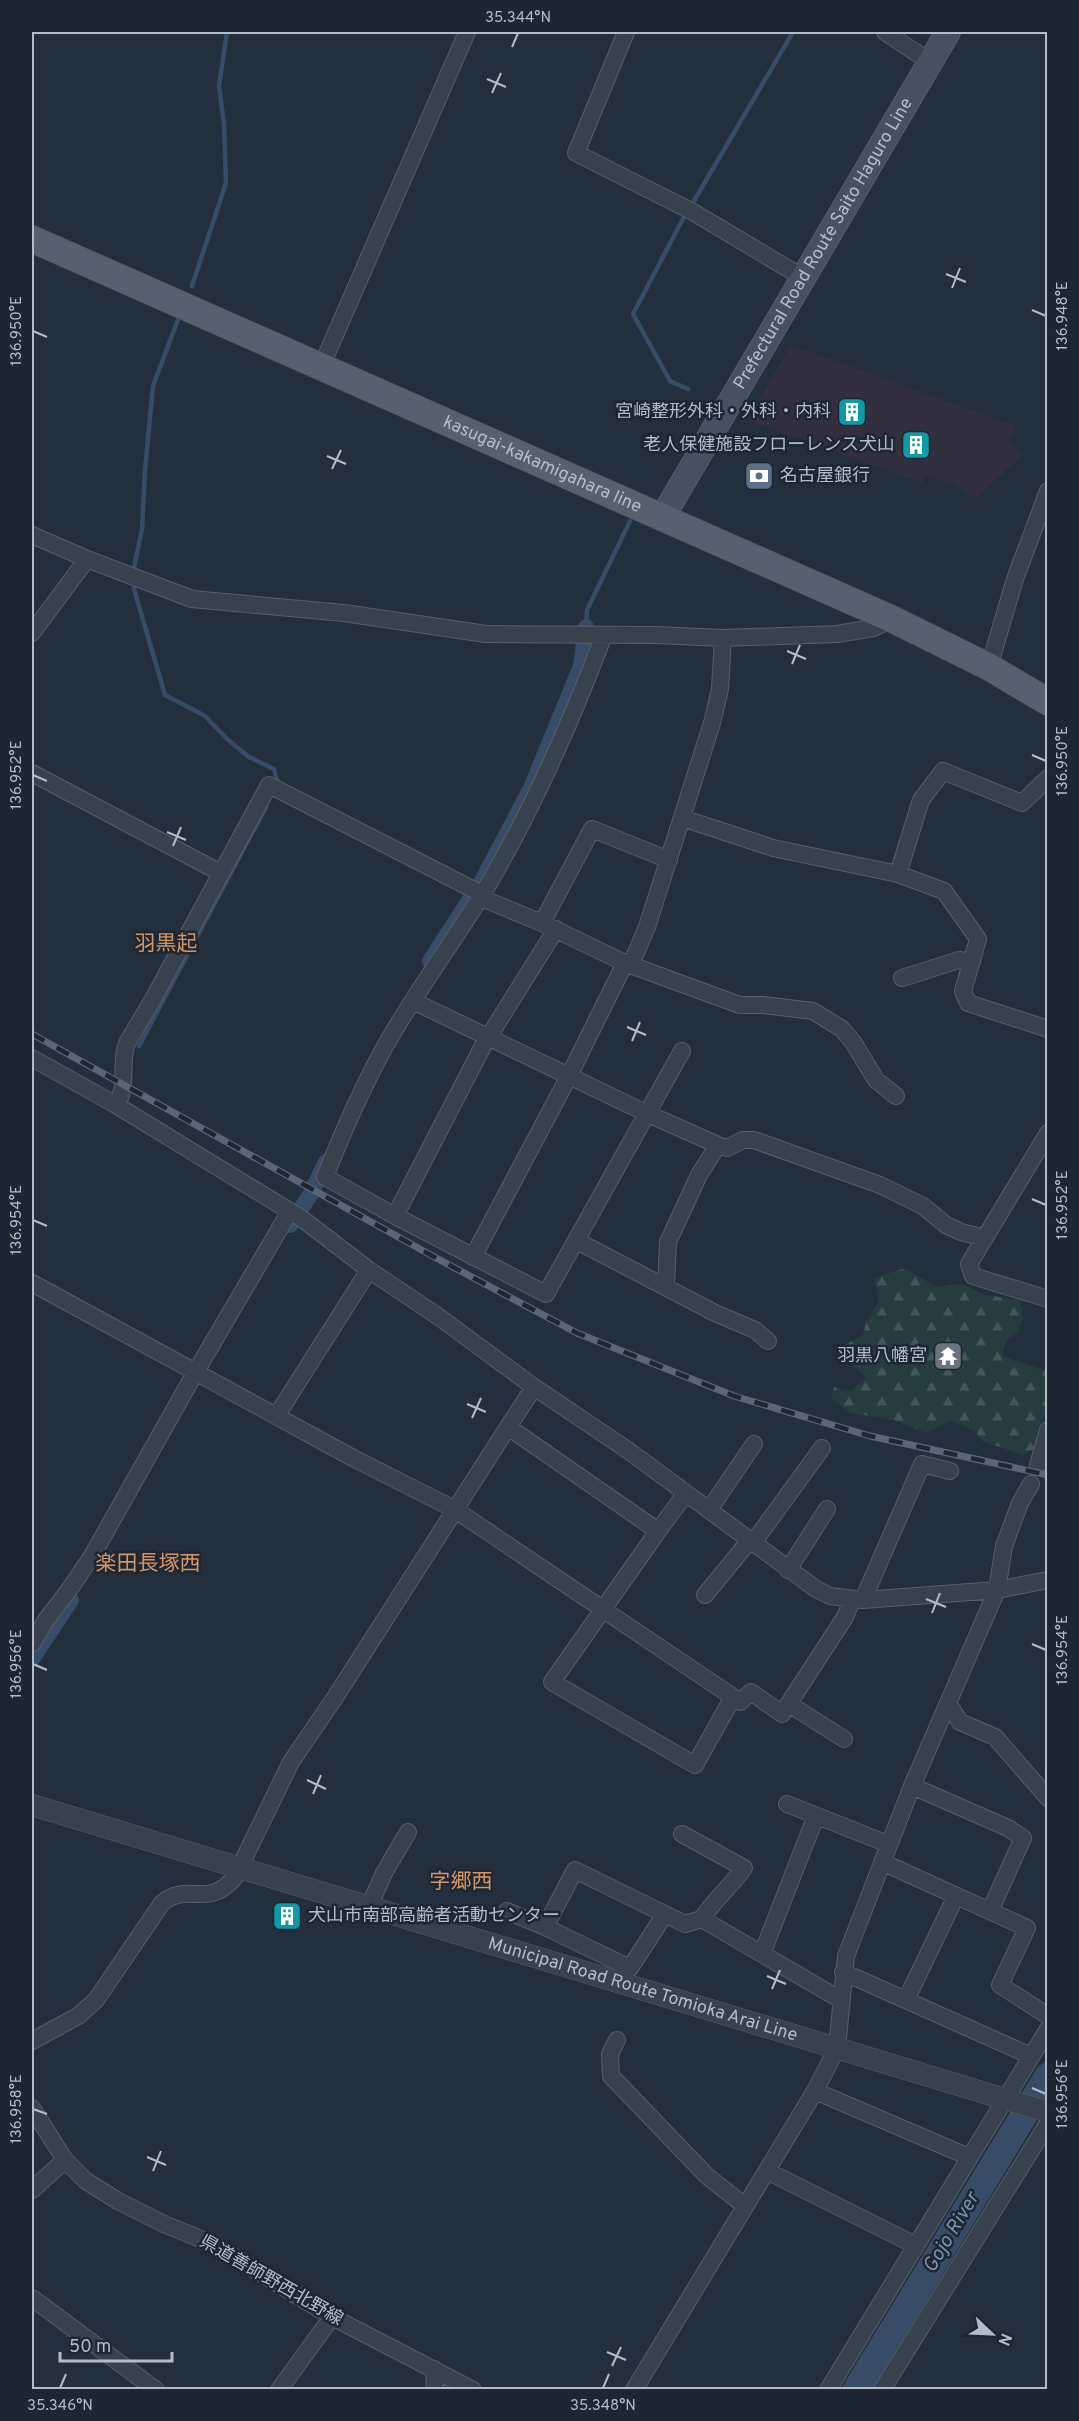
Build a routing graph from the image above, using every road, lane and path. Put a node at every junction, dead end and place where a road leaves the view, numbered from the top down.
1 (466, 32) edge
2 (626, 32) edge
3 (885, 32) edge
4 (948, 32) edge
5 (930, 62) junction
6 (32, 239) edge
7 (802, 277) junction
8 (322, 365) junction
9 (1047, 491) edge
10 (663, 516) junction
11 (32, 535) edge
12 (87, 559) junction
13 (892, 619) junction
14 (32, 633) edge
15 (604, 635) junction
16 (723, 638) junction
17 (989, 667) junction
18 (1047, 702) edge
19 (32, 773) edge
20 (1047, 778) edge
21 (682, 818) junction
22 (669, 860) junction
23 (221, 873) junction
24 (897, 874) junction
25 (482, 894) junction
26 (549, 926) junction
27 (972, 962) junction
28 (628, 964) junction
29 (902, 978) dead end
30 (413, 1001) junction
31 (1047, 1029) edge
32 (489, 1038) junction
33 (682, 1051) dead end
34 (32, 1058) edge
35 (569, 1076) junction
36 (896, 1096) dead end
37 (116, 1105) junction
38 (648, 1114) junction
39 (1047, 1133) edge
40 (718, 1145) junction
41 (296, 1215) junction
42 (395, 1216) junction
43 (985, 1238) junction
44 (577, 1240) junction
45 (473, 1257) junction
46 (369, 1270) junction
47 (32, 1283) edge
48 (666, 1286) junction
49 (1047, 1299) edge
50 (768, 1341) dead end
51 (201, 1376) junction
52 (534, 1387) junction
53 (277, 1415) junction
54 (508, 1427) junction
55 (1047, 1430) edge
56 (754, 1444) dead end
57 (822, 1448) dead end
58 (1038, 1465) dead end
59 (950, 1472) dead end
60 (1031, 1484) dead end
61 (686, 1493) junction
62 (454, 1509) junction
63 (827, 1509) dead end
64 (709, 1510) junction
65 (658, 1531) junction
66 (751, 1541) junction
67 (788, 1570) junction
68 (1047, 1580) edge
69 (996, 1590) junction
70 (705, 1595) dead end
71 (858, 1600) junction
72 (603, 1608) junction
73 (32, 1644) edge
74 (733, 1697) junction
75 (948, 1703) junction
76 (789, 1704) junction
77 (844, 1739) dead end
78 (912, 1786) junction
79 (1046, 1792) edge
80 (787, 1804) dead end
81 (32, 1805) edge
82 (816, 1816) junction
83 (408, 1832) dead end
84 (682, 1834) dead end
85 (888, 1844) junction
86 (882, 1862) junction
87 (239, 1867) junction
88 (956, 1896) junction
89 (369, 1907) junction
90 (507, 1911) dead end
91 (990, 1911) junction
92 (665, 1914) junction
93 (702, 1919) junction
94 (545, 1927) junction
95 (762, 1954) junction
96 (843, 1972) junction
97 (627, 1976) junction
98 (841, 2000) junction
99 (906, 2000) junction
100 (1047, 2016) edge
101 (1047, 2029) edge
102 (617, 2040) dead end
103 (32, 2041) edge
104 (837, 2048) junction
105 (1031, 2056) junction
106 (815, 2091) junction
107 (1004, 2098) junction
108 (32, 2108) edge
109 (1047, 2112) edge
110 (1047, 2123) edge
111 (969, 2157) junction
112 (65, 2160) junction
113 (767, 2171) junction
114 (32, 2190) edge
115 (745, 2206) junction
116 (915, 2245) junction
117 (32, 2298) edge
118 (332, 2317) junction
119 (434, 2369) junction
120 (156, 2390) edge
121 (279, 2390) edge
122 (435, 2390) edge
123 (473, 2390) edge
124 (634, 2390) edge
125 (828, 2390) edge
126 (882, 2390) edge

1 - 8 street
2 - 7 street
3 - 5 street
4 - 5 main road, Prefectural Road Route Saito Haguro Line
5 - 7 main road, Prefectural Road Route Saito Haguro Line
6 - 8 main road, kasugai-kakamigahara line
7 - 10 main road, Prefectural Road Route Saito Haguro Line
8 - 10 main road, kasugai-kakamigahara line
9 - 17 street
10 - 13 main road, kasugai-kakamigahara line
11 - 12 street
12 - 14 street
12 - 15 street
13 - 16 street
13 - 17 main road, kasugai-kakamigahara line
15 - 16 street
15 - 25 street
16 - 21 street
17 - 18 main road, kasugai-kakamigahara line
19 - 23 street
20 - 24 street
21 - 22 street
21 - 24 street
22 - 26 street
22 - 28 street
23 - 25 street
23 - 37 street
24 - 27 street
25 - 26 street
25 - 30 street
26 - 28 street
26 - 32 street
27 - 29 street
27 - 31 street
28 - 35 street
28 - 36 street
30 - 32 street
30 - 42 street
32 - 35 street
32 - 42 street
33 - 38 street
34 - 37 street
35 - 38 street
35 - 45 street
37 - 41 street
38 - 40 street
38 - 44 street
39 - 43 street
40 - 43 street
40 - 48 street
41 - 46 street
41 - 51 street
42 - 45 street
43 - 49 street
44 - 45 street
44 - 48 street
46 - 52 street
46 - 53 street
47 - 51 street
48 - 50 street
51 - 53 street
51 - 73 street
52 - 54 street
52 - 61 street
53 - 62 street
54 - 62 street
54 - 65 street
55 - 58 street
56 - 64 street
57 - 66 street
59 - 71 street
60 - 69 street
61 - 64 street
61 - 65 street
62 - 72 street
62 - 87 street
63 - 67 street
64 - 66 street
65 - 72 street
66 - 67 street
66 - 70 street
67 - 71 street
68 - 69 street
69 - 71 street
69 - 75 street
71 - 76 street
72 - 74 street
72 - 74 street
74 - 76 street
75 - 78 street
75 - 79 street
76 - 77 street
78 - 85 street
78 - 91 street
80 - 82 street
81 - 87 street, Municipal Road Route Tomioka Arai Line
82 - 85 street
82 - 95 street
83 - 89 street
84 - 93 street
85 - 86 street
86 - 88 street
86 - 96 street
87 - 89 street, Municipal Road Route Tomioka Arai Line
87 - 103 street
88 - 91 street
88 - 99 street
89 - 97 street, Municipal Road Route Tomioka Arai Line
90 - 94 street
91 - 100 street
92 - 93 street
92 - 94 street
92 - 97 street
93 - 95 street
94 - 97 street
95 - 98 street
96 - 98 street
96 - 99 street
97 - 104 street, Municipal Road Route Tomioka Arai Line
98 - 104 street
99 - 105 street
101 - 105 street
102 - 115 street
104 - 106 street
104 - 107 street, Municipal Road Route Tomioka Arai Line
105 - 107 street
106 - 111 street
106 - 113 street
107 - 109 street, Municipal Road Route Tomioka Arai Line
107 - 111 street
108 - 112 street, 県道善師野西北野線
110 - 126 street
111 - 116 street
112 - 114 street
112 - 118 street, 県道善師野西北野線
113 - 115 street
113 - 116 street
115 - 124 street
116 - 125 street
117 - 120 street
118 - 119 street, 県道善師野西北野線
118 - 121 street
119 - 122 street
119 - 123 street, 県道善師野西北野線

